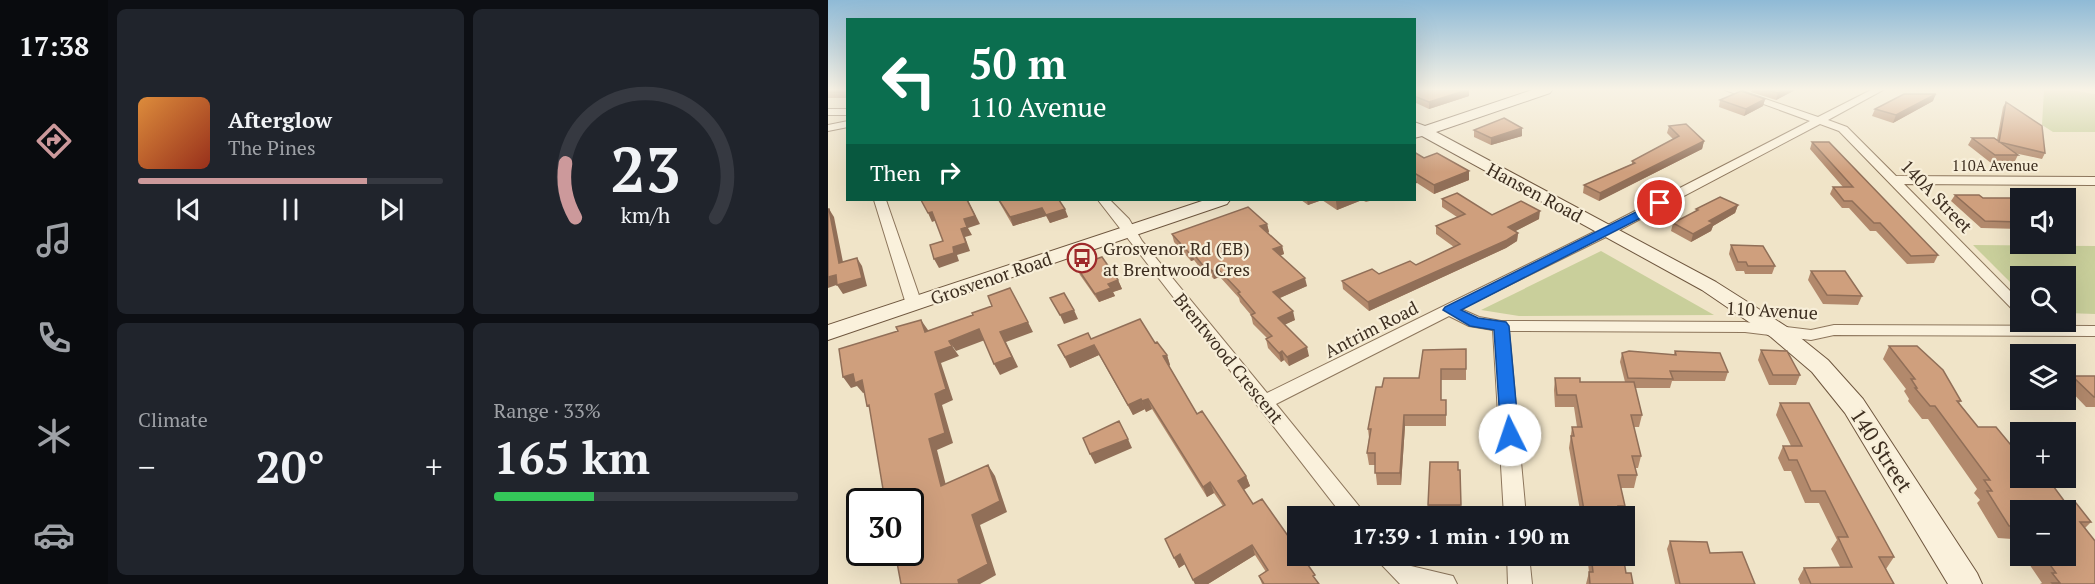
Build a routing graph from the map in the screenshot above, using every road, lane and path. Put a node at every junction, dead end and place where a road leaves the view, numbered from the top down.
1 (1458, 117) edge
2 (1811, 117) edge
3 (1824, 117) edge
4 (1819, 120) junction
5 (846, 124) edge
6 (828, 128) edge
7 (1417, 130) edge
8 (1894, 180) junction
9 (2095, 181) edge
10 (880, 201) edge
11 (1105, 201) edge
12 (1218, 201) edge
13 (1129, 231) junction
14 (1607, 231) junction
15 (2010, 299) edge
16 (914, 304) junction
17 (1450, 310) junction
18 (1501, 326) junction
19 (2010, 327) edge
20 (2076, 329) edge
21 (2095, 331) edge
22 (1779, 332) junction
23 (828, 333) edge
24 (1265, 402) junction
25 (1348, 506) edge
26 (1514, 506) edge
27 (1397, 566) edge
28 (1519, 566) edge
29 (1445, 584) edge
30 (1520, 584) edge
31 (1966, 584) edge

1 - 7 main road
2 - 4 street, 140A Street
3 - 4 street, Antrim Road
4 - 8 street, 140A Street
4 - 14 street, Antrim Road
5 - 6 street
7 - 14 main road, Hansen Road
8 - 9 street, 110A Avenue
8 - 15 street, 140A Street
10 - 16 street
11 - 13 street, Brentwood Crescent
12 - 13 main road, Grosvenor Road
13 - 16 main road, Grosvenor Road
13 - 24 street, Brentwood Crescent
14 - 17 street, Antrim Road
14 - 22 main road, Hansen Road
16 - 23 main road, Grosvenor Road
17 - 18 street, 110 Avenue
17 - 24 street, Antrim Road
18 - 22 street, 110 Avenue
18 - 26 street
19 - 22 street, 110 Avenue
20 - 21 street, 110 Avenue
22 - 31 main road, 140 Street
24 - 25 street, Brentwood Crescent
27 - 29 street
28 - 30 street

